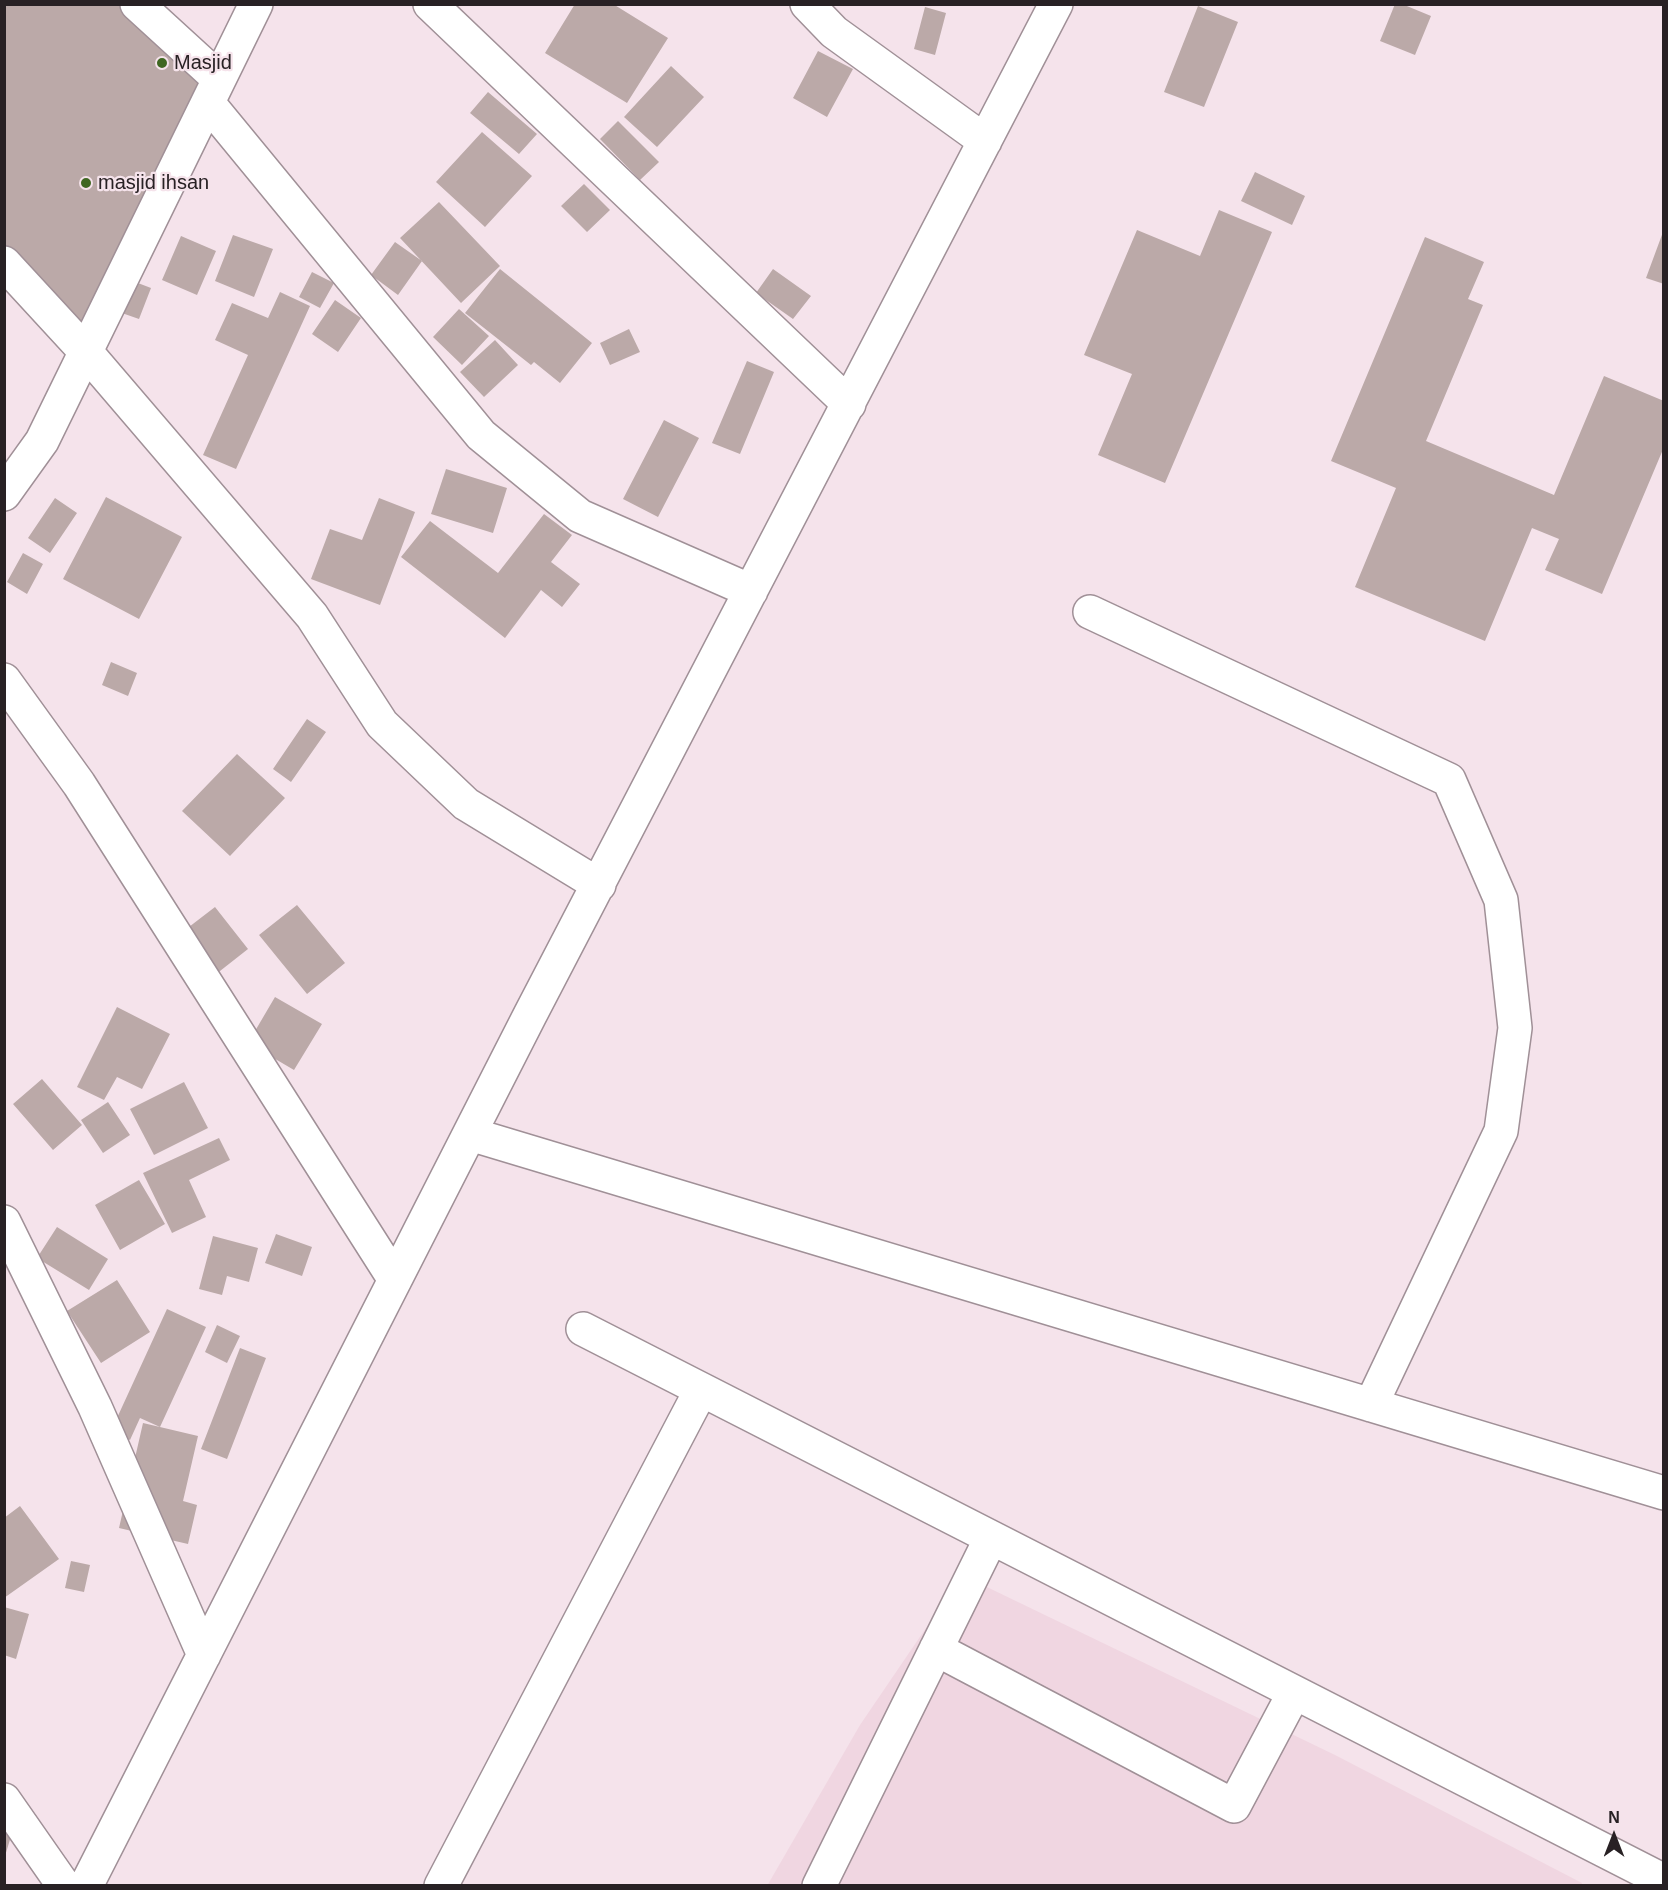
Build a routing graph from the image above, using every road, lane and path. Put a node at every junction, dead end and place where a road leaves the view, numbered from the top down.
1 (137, 4) edge
2 (256, 4) edge
3 (430, 4) edge
4 (807, 4) edge
5 (1056, 4) edge
6 (213, 91) junction
7 (985, 141) junction
8 (4, 263) edge
9 (86, 352) junction
10 (849, 404) junction
11 (4, 494) edge
12 (751, 591) junction
13 (1090, 612) dead end
14 (4, 680) edge
15 (599, 885) junction
16 (470, 1134) junction
17 (4, 1222) edge
18 (395, 1281) junction
19 (583, 1329) dead end
20 (701, 1390) junction
21 (1371, 1405) junction
22 (1664, 1493) edge
23 (991, 1538) junction
24 (936, 1649) junction
25 (204, 1655) junction
26 (1294, 1693) junction
27 (4, 1800) edge
28 (1659, 1882) edge
29 (64, 1886) edge
30 (86, 1886) edge
31 (441, 1886) edge
32 (819, 1886) edge

1 - 6 street
2 - 6 street
3 - 10 street
4 - 7 street
5 - 7 street
6 - 9 street
6 - 12 street
7 - 10 street
8 - 9 street
9 - 11 street
9 - 15 street
10 - 12 street
12 - 15 street
13 - 21 street
14 - 18 street
15 - 16 street
16 - 18 street
16 - 21 street
17 - 25 street
18 - 25 street
19 - 20 street
20 - 23 street
20 - 31 street
21 - 22 street
23 - 24 street
23 - 26 street
24 - 26 street
24 - 32 street
25 - 30 street
26 - 28 street
27 - 29 street

